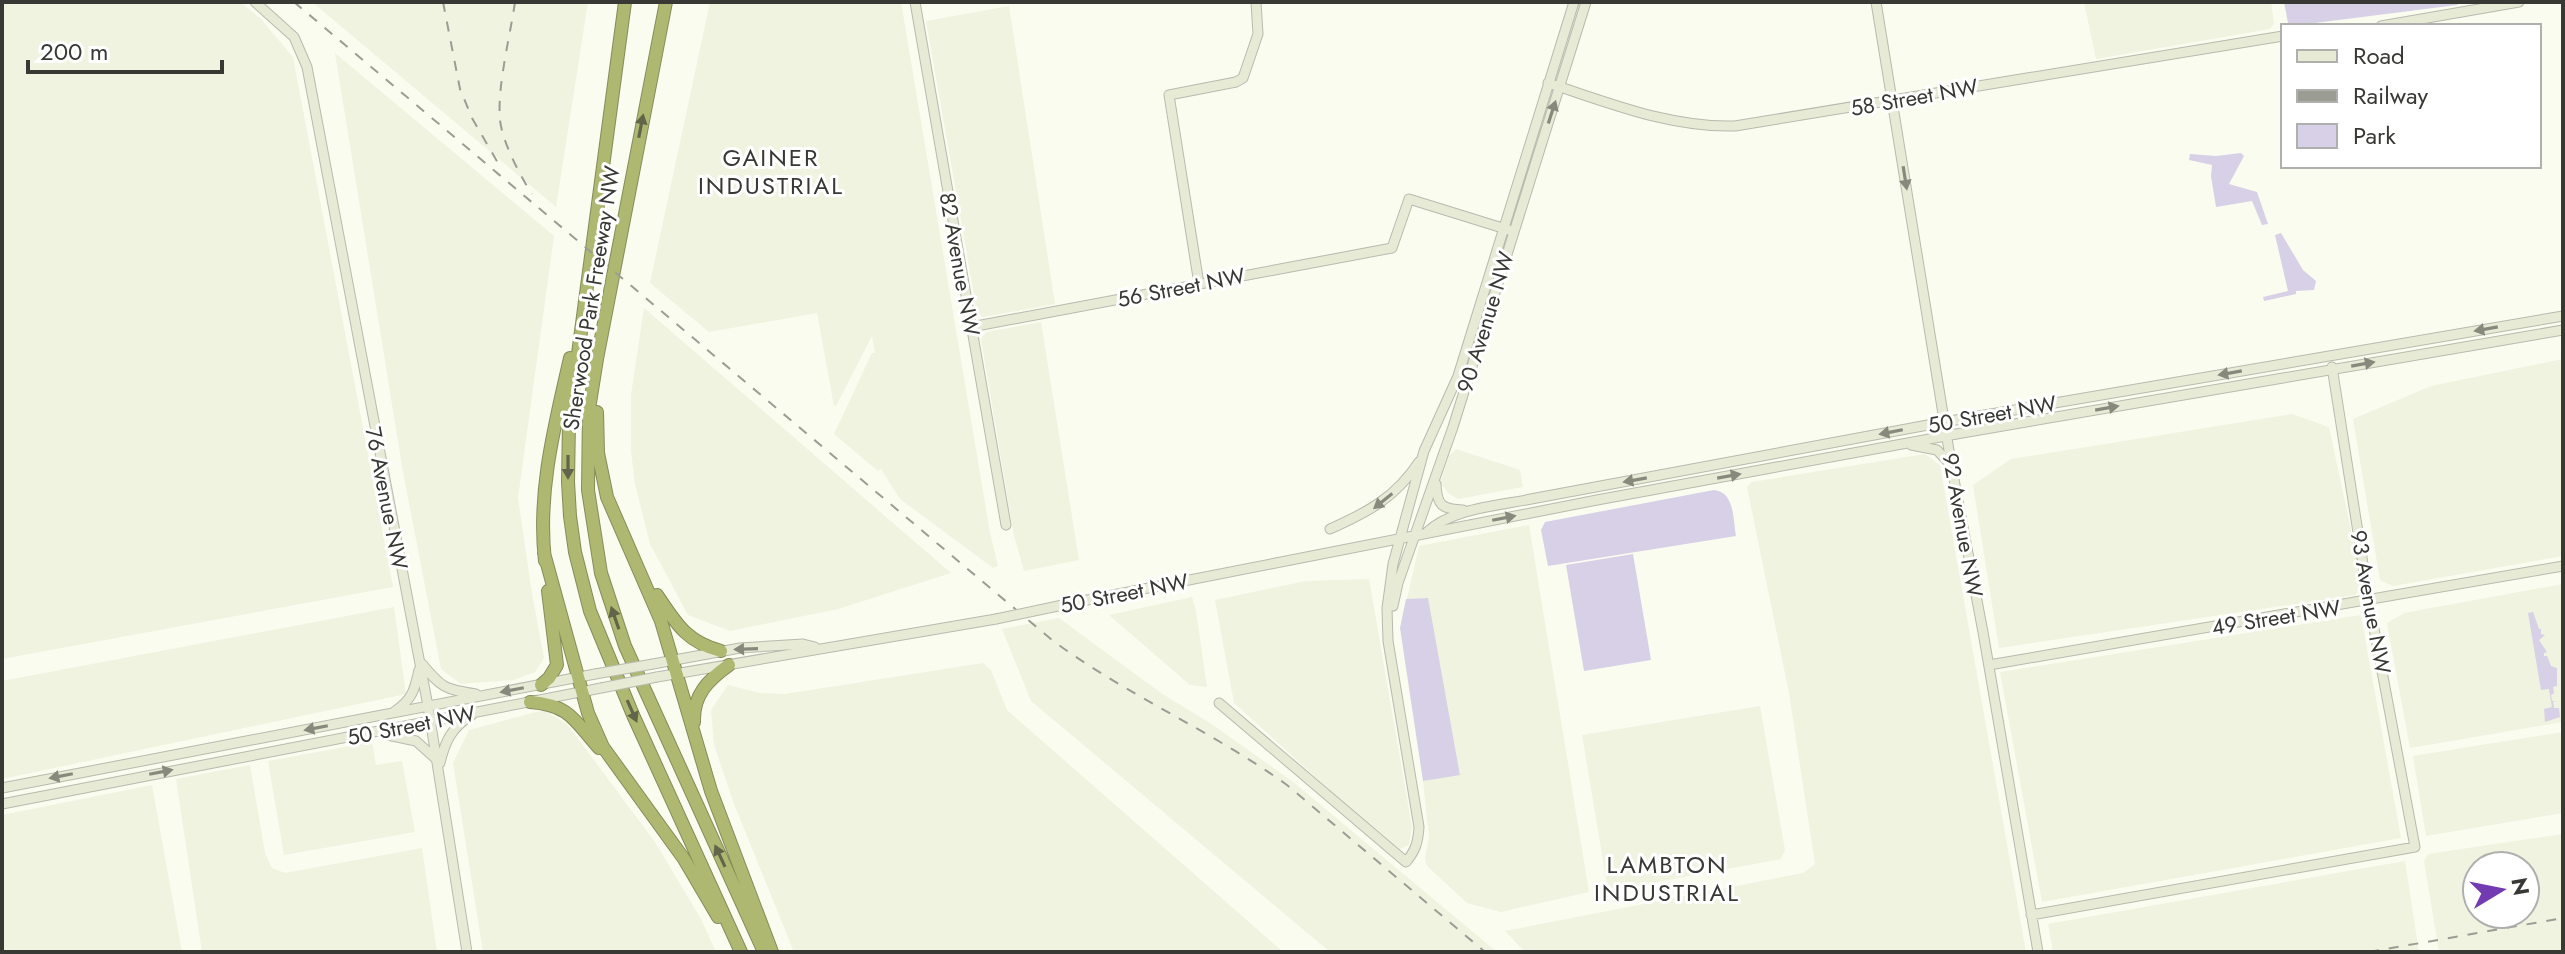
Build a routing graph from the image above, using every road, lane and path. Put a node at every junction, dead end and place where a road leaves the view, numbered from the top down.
1 (255, 2) edge
2 (617, 2) edge
3 (625, 2) edge
4 (665, 2) edge
5 (915, 2) edge
6 (1256, 2) edge
7 (1574, 2) edge
8 (1586, 2) edge
9 (1876, 2) edge
10 (2519, 2) edge
11 (2392, 24) edge
12 (2281, 36) edge
13 (1548, 83) junction
14 (1560, 87) junction
15 (1892, 101) junction
16 (602, 173) junction
17 (1509, 230) junction
18 (587, 279) junction
19 (1199, 284) junction
20 (605, 313) junction
21 (2563, 316) edge
22 (971, 327) junction
23 (2563, 330) edge
24 (2330, 356) junction
25 (2332, 369) junction
26 (1944, 422) junction
27 (1947, 436) junction
28 (1900, 444) junction
29 (1423, 456) junction
30 (1952, 469) junction
31 (1436, 481) junction
32 (1471, 511) junction
33 (1006, 525) dead end
34 (1330, 529) dead end
35 (1422, 534) junction
36 (1400, 538) junction
37 (544, 553) junction
38 (2563, 566) edge
39 (643, 578) junction
40 (2369, 602) junction
41 (1388, 641) junction
42 (820, 648) junction
43 (721, 651) junction
44 (672, 660) junction
45 (420, 663) junction
46 (729, 665) junction
47 (1989, 665) junction
48 (676, 674) junction
49 (579, 678) junction
50 (541, 685) junction
51 (583, 692) junction
52 (484, 695) junction
53 (530, 702) junction
54 (1219, 703) dead end
55 (428, 706) junction
56 (476, 712) junction
57 (393, 713) junction
58 (430, 721) junction
59 (372, 732) junction
60 (694, 733) junction
61 (436, 759) junction
62 (615, 765) junction
63 (438, 771) junction
64 (2, 788) edge
65 (2, 804) edge
66 (2031, 915) junction
67 (740, 949) edge
68 (467, 952) edge
69 (764, 952) edge
70 (772, 952) edge
71 (2038, 952) edge

1 - 45 main road, 76 Avenue NW
2 - 16 highway
3 - 16 highway, Sherwood Park Freeway NW
20 -> 4 highway, Sherwood Park Freeway NW
5 - 22 main road, 82 Avenue NW
6 - 19 main road
7 - 13 main road, 90 Avenue NW
8 - 14 main road, 90 Avenue NW
9 - 15 main road, 92 Avenue NW
10 - 11 main road
12 - 15 main road, 58 Street NW
13 - 14 main road, 58 Street NW
13 - 17 main road, 90 Avenue NW
14 - 15 main road, 58 Street NW
17 -> 14 main road, 90 Avenue NW
15 -> 26 main road, 92 Avenue NW
16 - 18 highway, Sherwood Park Freeway NW
17 - 19 main road, 56 Street NW
17 - 29 main road, 90 Avenue NW
17 - 31 main road, 90 Avenue NW
18 - 37 highway
18 -> 67 highway, Sherwood Park Freeway NW
19 - 22 main road, 56 Street NW
20 - 39 highway
69 -> 20 highway, Sherwood Park Freeway NW
21 -> 24 main road, 50 Street NW
22 - 33 main road, 82 Avenue NW
25 -> 23 main road, 50 Street NW
24 - 25 main road, 93 Avenue NW
24 -> 26 main road, 50 Street NW
27 -> 25 main road, 50 Street NW
25 - 40 main road, 93 Avenue NW
26 - 27 main road, 92 Avenue NW
26 -> 32 main road, 50 Street NW
27 - 28 main road, 50 Street NW
27 - 30 main road, 92 Avenue NW
28 - 30 main road
35 -> 28 main road, 50 Street NW
29 -> 34 main road
29 - 36 main road, 90 Avenue NW
30 - 47 main road, 92 Avenue NW
31 - 32 main road
31 - 35 main road, 90 Avenue NW
32 - 35 main road, 50 Street NW
35 - 36 main road, 50 Street NW
35 - 41 main road, 90 Avenue NW
36 - 41 main road, 90 Avenue NW
36 - 42 main road, 50 Street NW, bridge
37 - 49 highway
37 - 50 highway
38 - 40 main road, 49 Street NW
39 - 43 highway
39 - 44 highway
40 - 47 main road, 49 Street NW
40 - 66 main road, 93 Avenue NW
41 - 54 main road, 90 Avenue NW
42 -> 43 main road, 50 Street NW
42 - 46 main road, 50 Street NW
43 - 44 main road, 50 Street NW
44 - 48 highway
44 - 49 main road, 50 Street NW, bridge
45 - 52 main road
45 - 55 main road, 76 Avenue NW
45 - 57 main road
46 - 48 main road, 50 Street NW
46 - 60 highway
47 - 66 main road, 92 Avenue NW
48 - 51 main road, 50 Street NW, bridge
48 - 60 highway
49 - 50 main road, 50 Street NW
49 - 51 highway
50 -> 52 main road, 50 Street NW
51 - 53 main road, 50 Street NW
51 - 62 highway
52 - 55 main road, 50 Street NW
53 - 56 main road, 50 Street NW
53 - 62 highway
55 - 57 main road, 50 Street NW
55 - 58 main road, 76 Avenue NW
56 - 58 main road, 50 Street NW
56 - 63 main road
57 -> 64 main road, 50 Street NW
58 - 59 main road, 50 Street NW
58 - 61 main road, 76 Avenue NW
59 - 61 main road
65 -> 59 main road, 50 Street NW
60 - 70 highway
61 - 63 main road, 76 Avenue NW
62 - 67 highway
63 - 68 main road, 76 Avenue NW
66 - 71 main road, 92 Avenue NW

